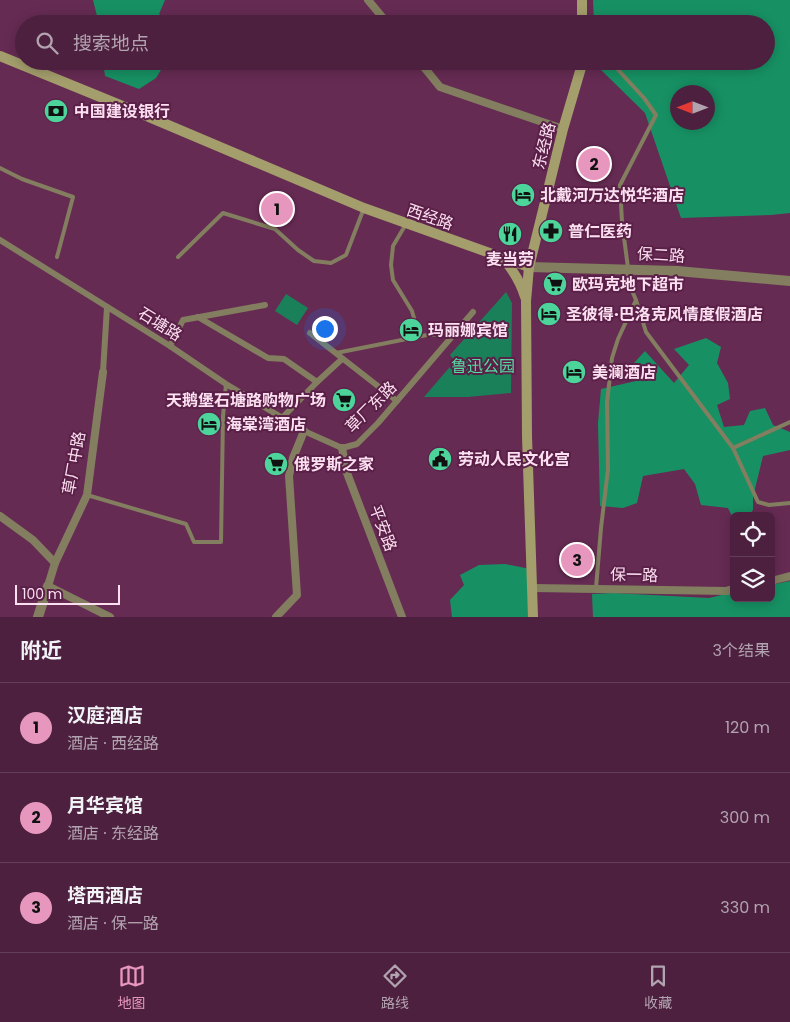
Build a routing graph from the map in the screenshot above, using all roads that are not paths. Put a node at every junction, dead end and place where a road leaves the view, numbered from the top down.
1 (368, 0) edge
2 (582, 0) edge
3 (380, 15) edge
4 (582, 15) edge
5 (0, 56) edge
6 (15, 62) edge
7 (34, 70) edge
8 (426, 70) edge
9 (580, 70) edge
10 (618, 70) edge
11 (563, 129) junction
12 (0, 168) edge
13 (364, 208) junction
14 (406, 224) junction
15 (0, 240) edge
16 (57, 257) dead end
17 (178, 257) dead end
18 (502, 258) junction
19 (529, 267) junction
20 (628, 268) junction
21 (790, 281) edge
22 (636, 300) junction
23 (526, 301) junction
24 (265, 305) dead end
25 (108, 307) junction
26 (473, 312) dead end
27 (198, 317) junction
28 (459, 328) junction
29 (310, 333) dead end
30 (432, 334) joint
31 (419, 336) junction
32 (170, 346) junction
33 (336, 353) junction
34 (342, 358) junction
35 (104, 372) joint
36 (316, 382) junction
37 (226, 384) junction
38 (397, 401) junction
39 (282, 418) junction
40 (790, 422) edge
41 (304, 431) junction
42 (342, 448) junction
43 (733, 448) junction
44 (87, 495) junction
45 (790, 503) edge
46 (0, 516) edge
47 (55, 563) junction
48 (790, 576) edge
49 (775, 580) edge
50 (48, 586) junction
51 (532, 588) junction
52 (596, 588) junction
53 (730, 590) edge
54 (38, 617) edge
55 (110, 617) edge
56 (276, 617) edge
57 (402, 617) edge
58 (533, 617) edge

1 - 3 street
2 - 4 main road
5 - 6 main road, 西经路
7 - 13 main road, 西经路
8 - 11 street
9 - 11 main road, 东经路
10 - 20 lane
11 - 19 main road, 东经路
12 - 16 lane
13 - 14 main road, 西经路
13 - 17 lane
14 - 18 main road, 西经路
14 - 31 lane
15 - 25 street, 石塘路
18 - 19 main road, 西经路
18 - 23 main road
19 - 20 street, 保二路
19 - 23 main road
20 - 21 street, 保二路
20 - 22 lane
22 - 43 lane
22 - 52 lane
23 - 51 main road
24 - 27 street
25 - 32 street, 石塘路
25 - 35 street, 草厂中路
26 - 28 street, 草厂东路
27 - 32 street
27 - 36 street
28 - 30 street
28 - 38 street, 草厂东路
29 - 33 street
30 - 31 lane
31 - 33 lane
32 - 37 street, 石塘路
33 - 34 street
34 - 36 street
34 - 38 street
35 - 44 street, 草厂中路
36 - 39 street
37 - 39 street, 石塘路
37 - 44 lane
38 - 42 street, 草厂东路
39 - 41 street, 石塘路
40 - 43 lane
41 - 42 street, 草厂东路
41 - 56 street
42 - 57 street, 平安路
43 - 45 lane
44 - 47 street, 草厂中路
46 - 47 street
47 - 50 street, 草厂中路
48 - 49 street
50 - 54 street, 草厂中路
50 - 55 street
51 - 52 street, 保一路
51 - 58 main road
52 - 53 street, 保一路

